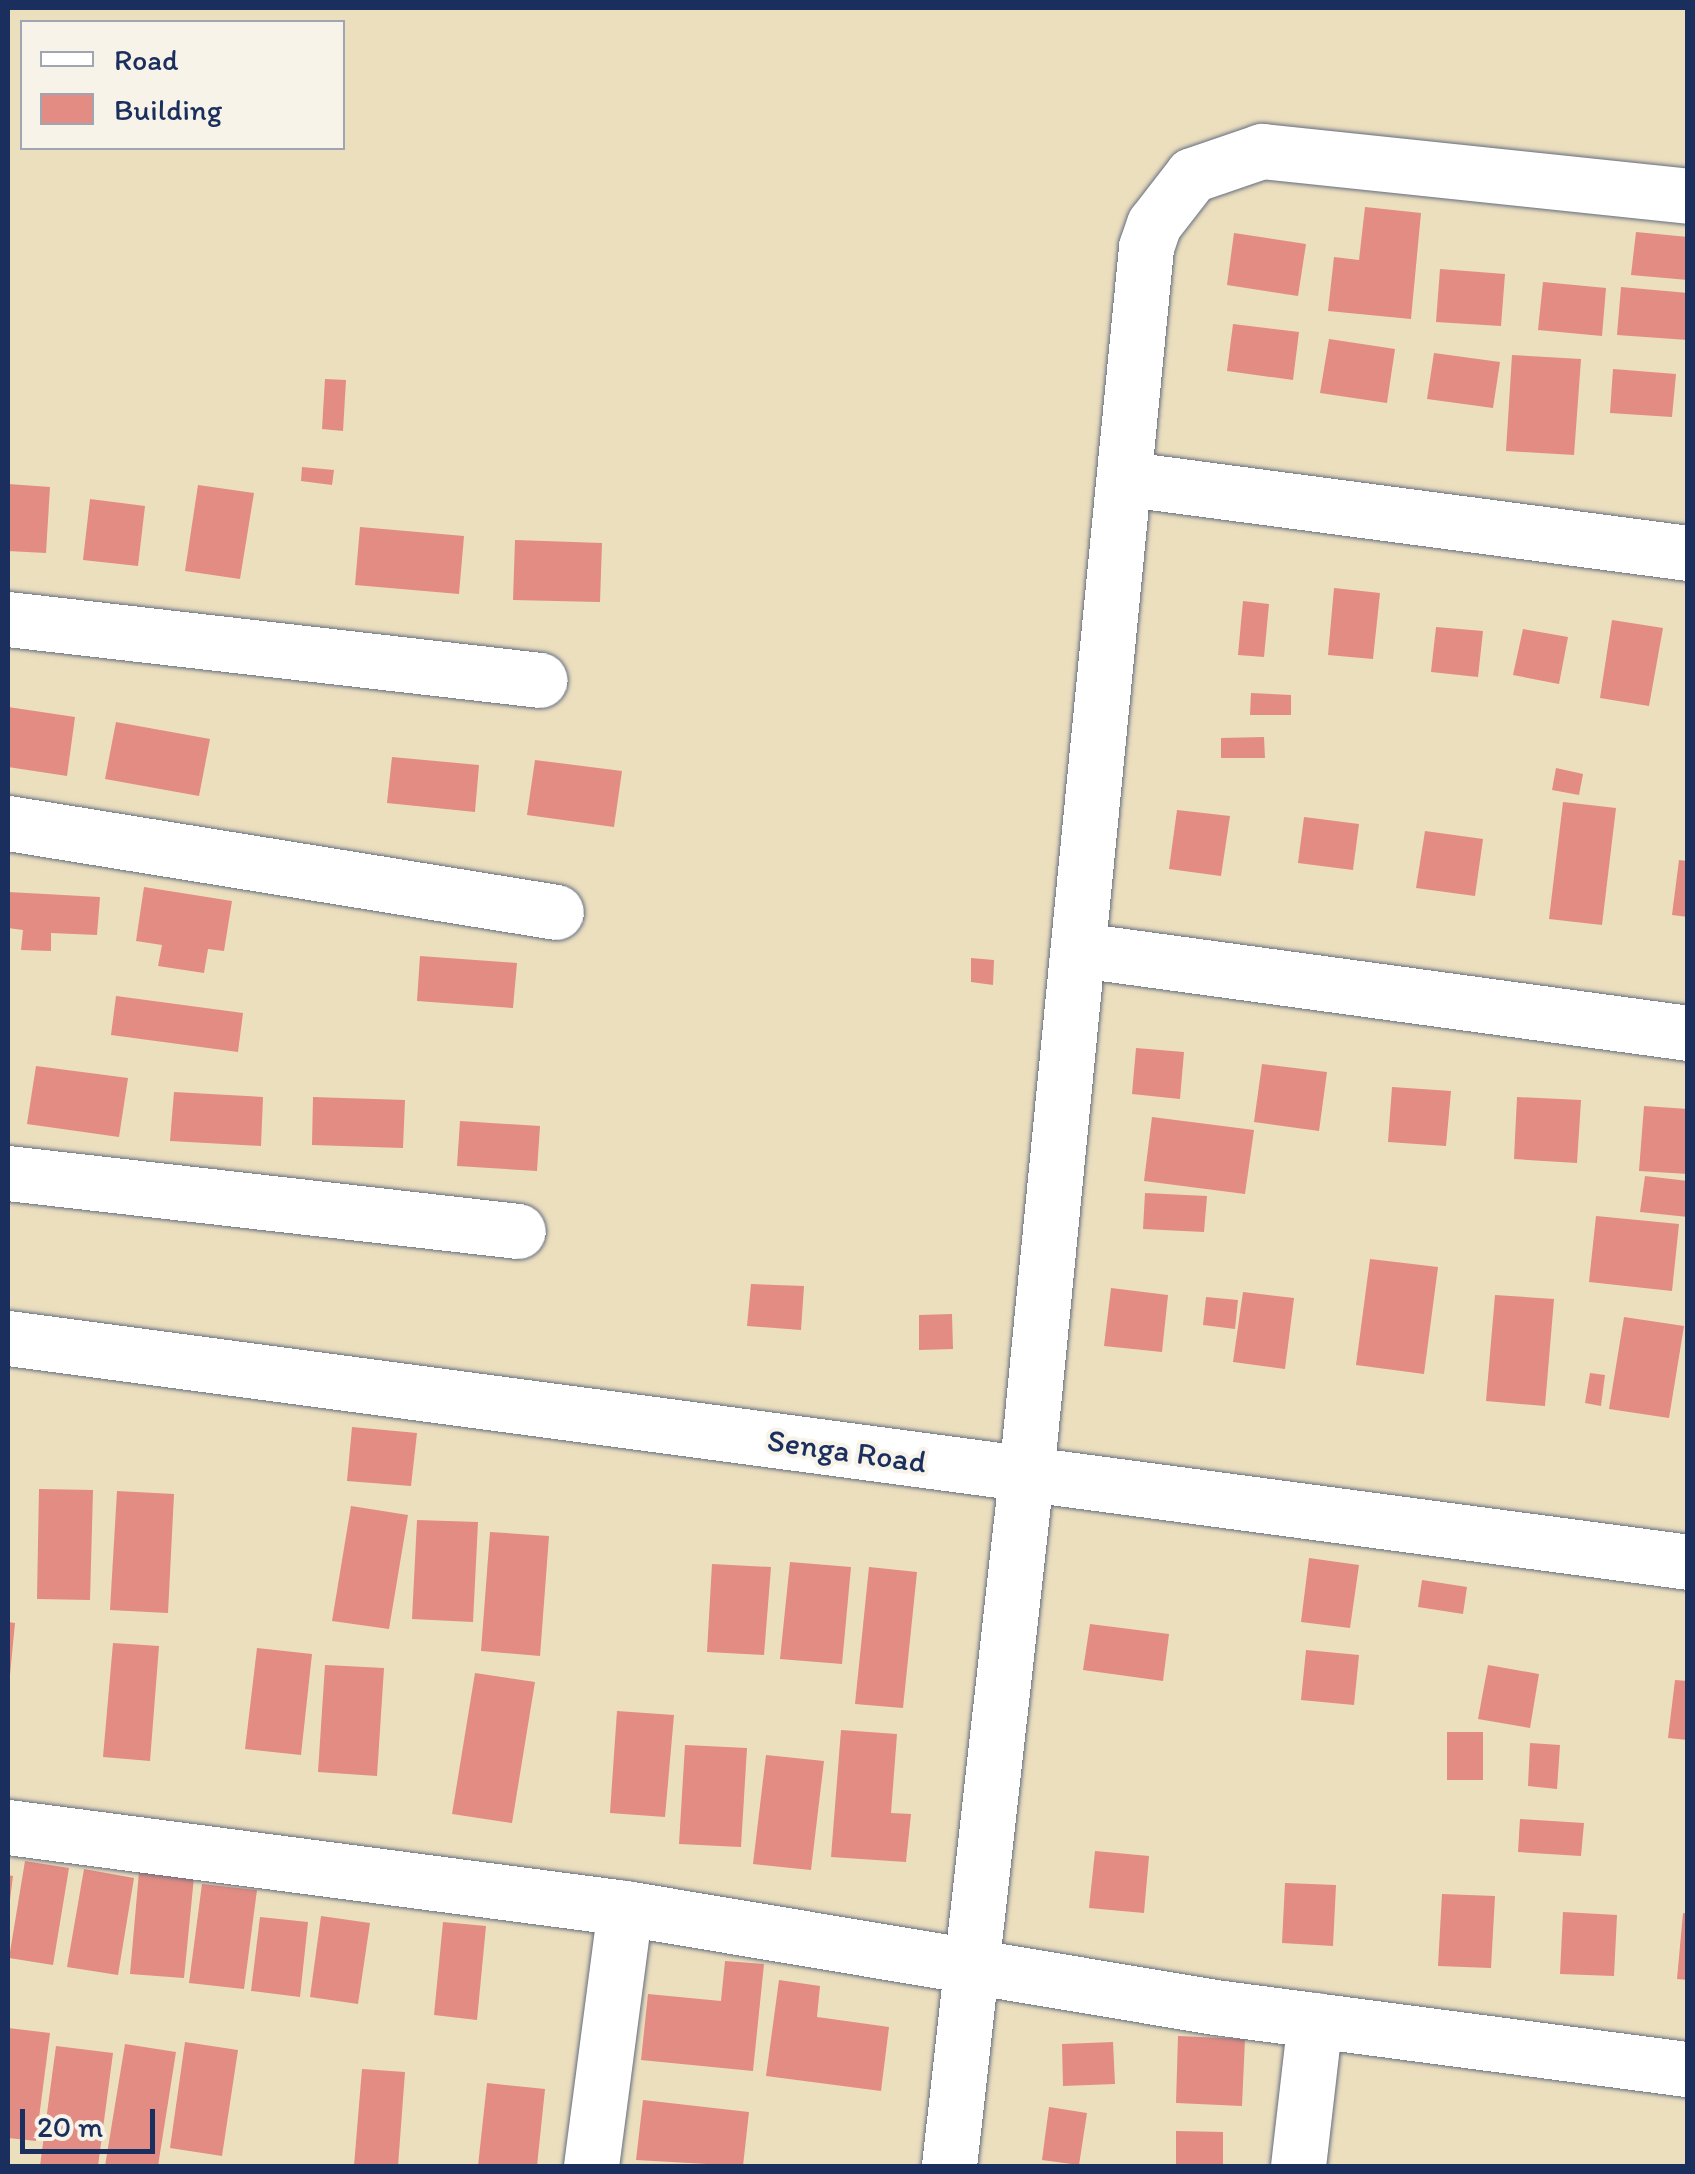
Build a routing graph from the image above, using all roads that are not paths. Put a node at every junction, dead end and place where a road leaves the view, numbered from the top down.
1 (1688, 196) edge
2 (1128, 478) junction
3 (1688, 552) edge
4 (8, 620) edge
5 (540, 680) dead end
6 (8, 823) edge
7 (556, 912) dead end
8 (1080, 950) junction
9 (1688, 1032) edge
10 (8, 1173) edge
11 (518, 1231) dead end
12 (8, 1338) edge
13 (1026, 1476) junction
14 (1688, 1562) edge
15 (8, 1827) edge
16 (625, 1908) junction
17 (968, 1961) junction
18 (1315, 2020) junction
19 (1688, 2069) edge
20 (591, 2166) edge
21 (948, 2166) edge
22 (1298, 2166) edge

1 - 2 street
2 - 3 street
2 - 8 street
4 - 5 street
6 - 7 street
8 - 9 street
8 - 13 street
10 - 11 street
12 - 13 street, Senga Road
13 - 14 street, Senga Road
13 - 17 street
15 - 16 street
16 - 17 street
16 - 20 street
17 - 18 street
17 - 21 street
18 - 19 street
18 - 22 street

